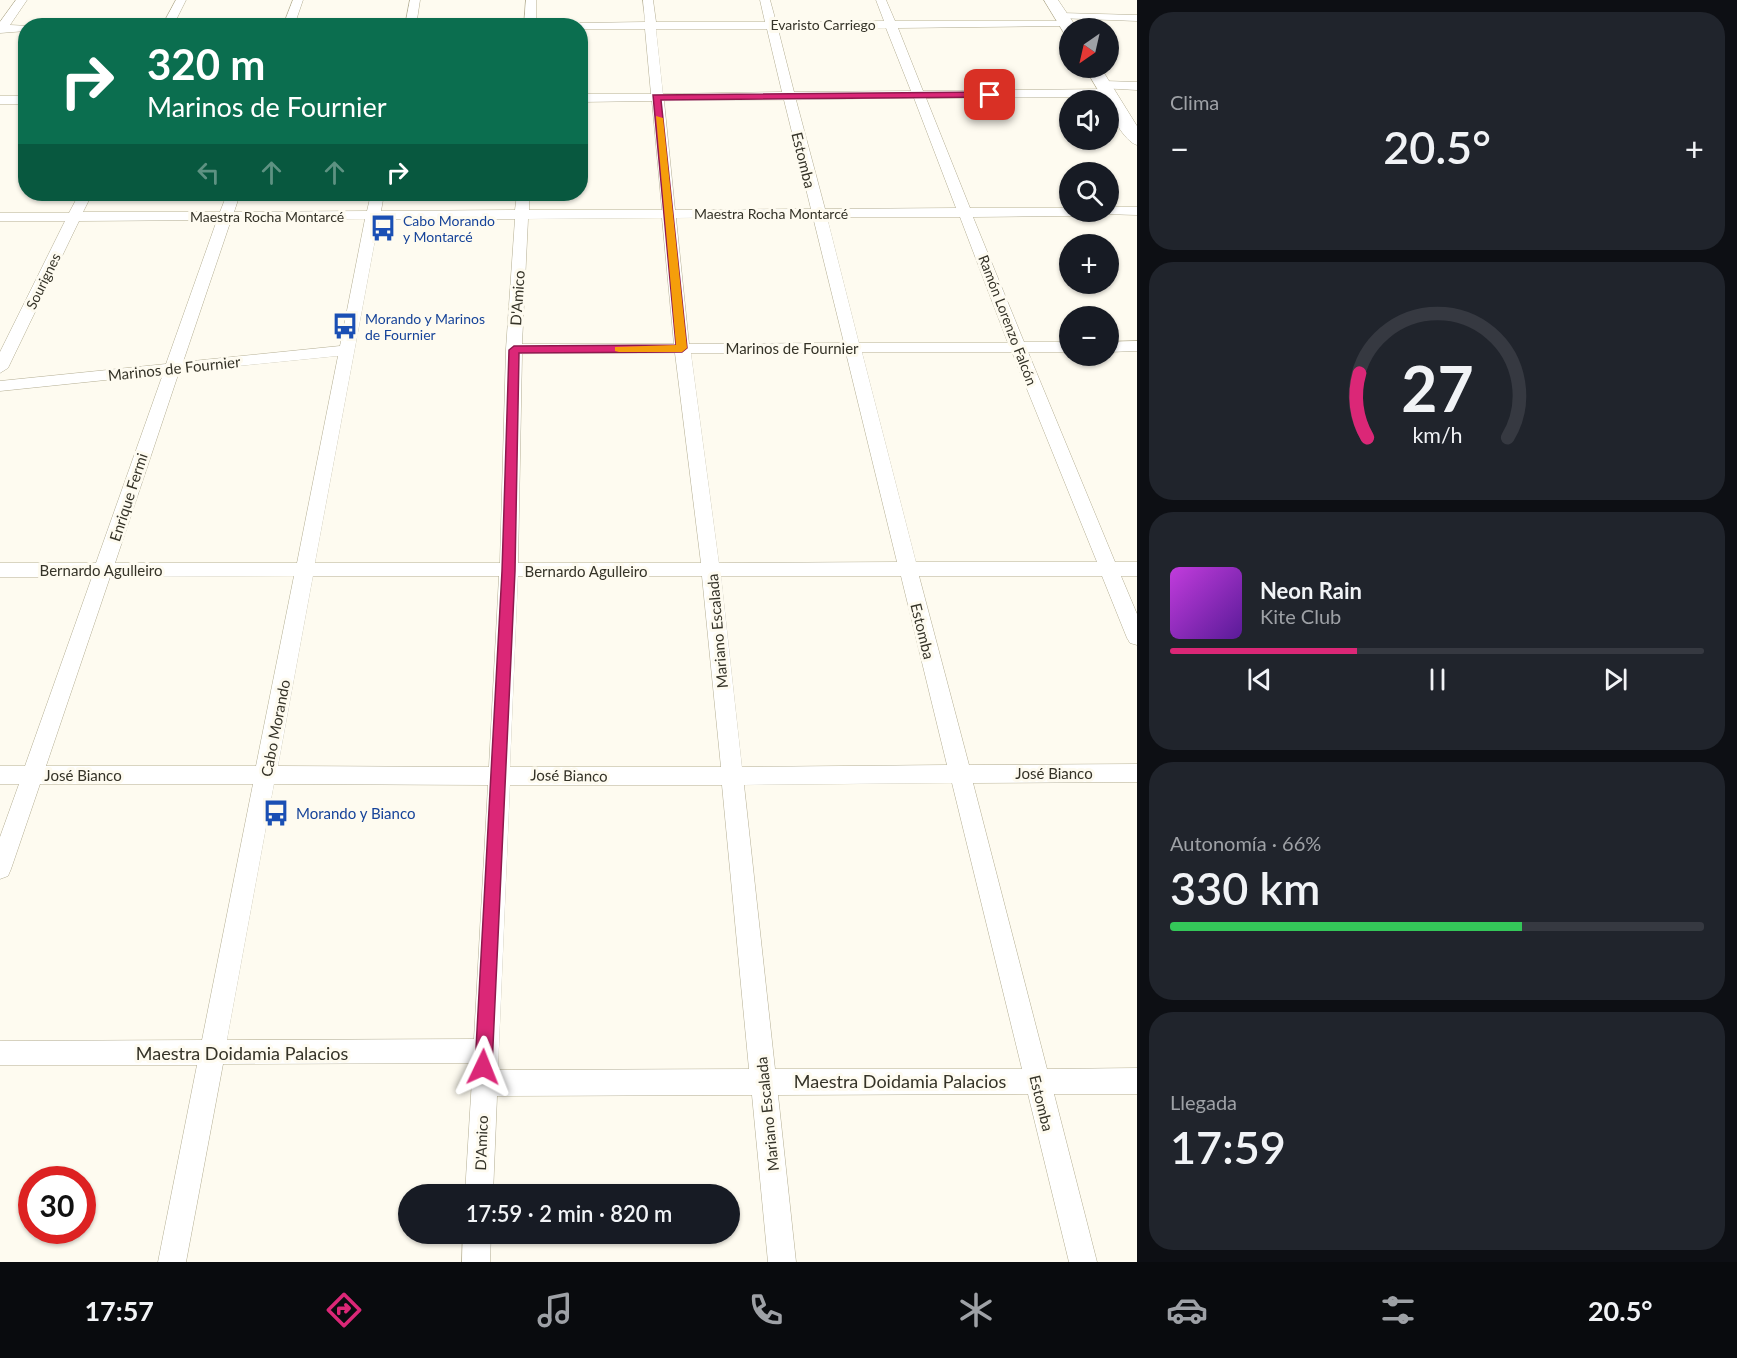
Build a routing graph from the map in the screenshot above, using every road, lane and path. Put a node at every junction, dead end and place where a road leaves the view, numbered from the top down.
1 (22, 0) edge
2 (181, 0) edge
3 (298, 0) edge
4 (415, 0) edge
5 (531, 0) edge
6 (648, 0) edge
7 (765, 0) edge
8 (881, 0) edge
9 (1051, 0) edge
10 (171, 18) edge
11 (291, 18) edge
12 (412, 18) edge
13 (530, 18) edge
14 (1062, 18) edge
15 (1137, 18) edge
16 (1119, 19) edge
17 (1059, 23) edge
18 (890, 24) junction
19 (651, 25) junction
20 (772, 25) junction
21 (588, 26) edge
22 (18, 28) edge
23 (1, 29) edge
24 (1099, 78) edge
25 (1137, 86) edge
26 (1106, 89) junction
27 (788, 96) junction
28 (918, 96) junction
29 (656, 97) junction
30 (588, 98) edge
31 (0, 100) edge
32 (18, 100) edge
33 (1137, 140) edge
34 (82, 201) edge
35 (231, 201) edge
36 (376, 201) edge
37 (523, 201) edge
38 (1119, 211) edge
39 (1137, 211) edge
40 (1059, 212) edge
41 (670, 213) junction
42 (817, 213) junction
43 (966, 213) junction
44 (522, 215) junction
45 (226, 216) junction
46 (373, 216) junction
47 (0, 217) edge
48 (74, 217) junction
49 (1119, 346) edge
50 (1137, 346) edge
51 (851, 347) junction
52 (1018, 347) junction
53 (1059, 347) edge
54 (682, 348) junction
55 (348, 350) junction
56 (514, 350) junction
57 (0, 368) edge
58 (171, 368) junction
59 (0, 386) edge
60 (306, 568) junction
61 (1110, 568) junction
62 (1137, 568) edge
63 (907, 569) junction
64 (0, 570) edge
65 (711, 570) junction
66 (104, 571) junction
67 (509, 571) junction
68 (1137, 639) edge
69 (959, 773) junction
70 (1137, 773) edge
71 (498, 774) junction
72 (0, 775) edge
73 (31, 775) junction
74 (266, 776) junction
75 (730, 776) junction
76 (0, 870) edge
77 (484, 1051) junction
78 (0, 1053) edge
79 (212, 1053) junction
80 (1036, 1080) junction
81 (764, 1081) junction
82 (1137, 1081) edge
83 (483, 1083) junction
84 (479, 1184) edge
85 (477, 1244) edge
86 (172, 1262) edge
87 (476, 1262) edge
88 (782, 1262) edge
89 (1083, 1262) edge

1 - 23 street
2 - 10 street
3 - 11 street
4 - 12 street
5 - 13 street
6 - 19 street, Mariano Escalada
7 - 20 street, Estomba
8 - 18 street, Ramón Lorenzo Falcón
9 - 14 street
15 - 16 street, Evaristo Carriego
17 - 18 street, Evaristo Carriego
18 - 20 street, Evaristo Carriego
18 - 28 street, Ramón Lorenzo Falcón
19 - 20 street, Evaristo Carriego
19 - 21 street, Evaristo Carriego
19 - 29 street, Mariano Escalada
20 - 27 street, Estomba
22 - 23 street
24 - 26 street
25 - 26 street
26 - 28 street
26 - 33 street
27 - 28 street
27 - 29 street
27 - 42 street, Estomba
28 - 43 street, Ramón Lorenzo Falcón
29 - 30 street
29 - 41 street, Mariano Escalada
31 - 32 street
34 - 48 street, Sourignes
35 - 45 street, Enrique Fermi
36 - 46 street, Cabo Morando
37 - 44 street, D'Amico
38 - 39 street
40 - 43 street, Maestra Rocha Montarcé
41 - 42 street, Maestra Rocha Montarcé
41 - 44 street, Maestra Rocha Montarcé
41 - 54 street, Mariano Escalada
42 - 43 street, Maestra Rocha Montarcé
42 - 51 street, Estomba
43 - 52 street, Ramón Lorenzo Falcón
44 - 46 street, Maestra Rocha Montarcé
44 - 56 street, D'Amico
45 - 46 street, Maestra Rocha Montarcé
45 - 48 street, Maestra Rocha Montarcé
45 - 58 street, Enrique Fermi
46 - 55 street, Cabo Morando
47 - 48 street, Maestra Rocha Montarcé
48 - 57 street, Sourignes
49 - 50 street
51 - 52 street, Marinos de Fournier
51 - 54 street, Marinos de Fournier
51 - 63 street, Estomba
52 - 53 street, Marinos de Fournier
52 - 61 street, Ramón Lorenzo Falcón
54 - 56 street, Marinos de Fournier
54 - 65 street, Mariano Escalada
55 - 58 street, Marinos de Fournier
55 - 60 street, Cabo Morando
56 - 67 street, D'Amico
58 - 59 street, Marinos de Fournier
58 - 66 street, Enrique Fermi
60 - 66 street, Bernardo Agulleiro
60 - 67 street, Bernardo Agulleiro
60 - 74 street, Cabo Morando
61 - 62 street, Bernardo Agulleiro
61 - 63 street, Bernardo Agulleiro
61 - 68 street, Ramón Lorenzo Falcón
63 - 65 street, Bernardo Agulleiro
63 - 69 street, Estomba
64 - 66 street, Bernardo Agulleiro
65 - 67 street, Bernardo Agulleiro
65 - 75 street, Mariano Escalada
66 - 73 street, Enrique Fermi
67 - 71 street, D'Amico
69 - 70 street, José Bianco
69 - 75 street, José Bianco
69 - 80 street, Estomba
71 - 74 street, José Bianco
71 - 75 street, José Bianco
71 - 77 street, D'Amico
72 - 73 street, José Bianco
73 - 74 street, José Bianco
73 - 76 street, Enrique Fermi
74 - 79 street, Cabo Morando
75 - 81 street, Mariano Escalada
77 - 79 street, Maestra Doidamia Palacios
77 - 83 street, D'Amico
78 - 79 street, Maestra Doidamia Palacios
79 - 86 street, Cabo Morando
80 - 81 street, Maestra Doidamia Palacios
80 - 82 street, Maestra Doidamia Palacios
80 - 89 street, Estomba
81 - 83 street, Maestra Doidamia Palacios
81 - 88 street, Mariano Escalada
83 - 84 street, D'Amico
85 - 87 street

